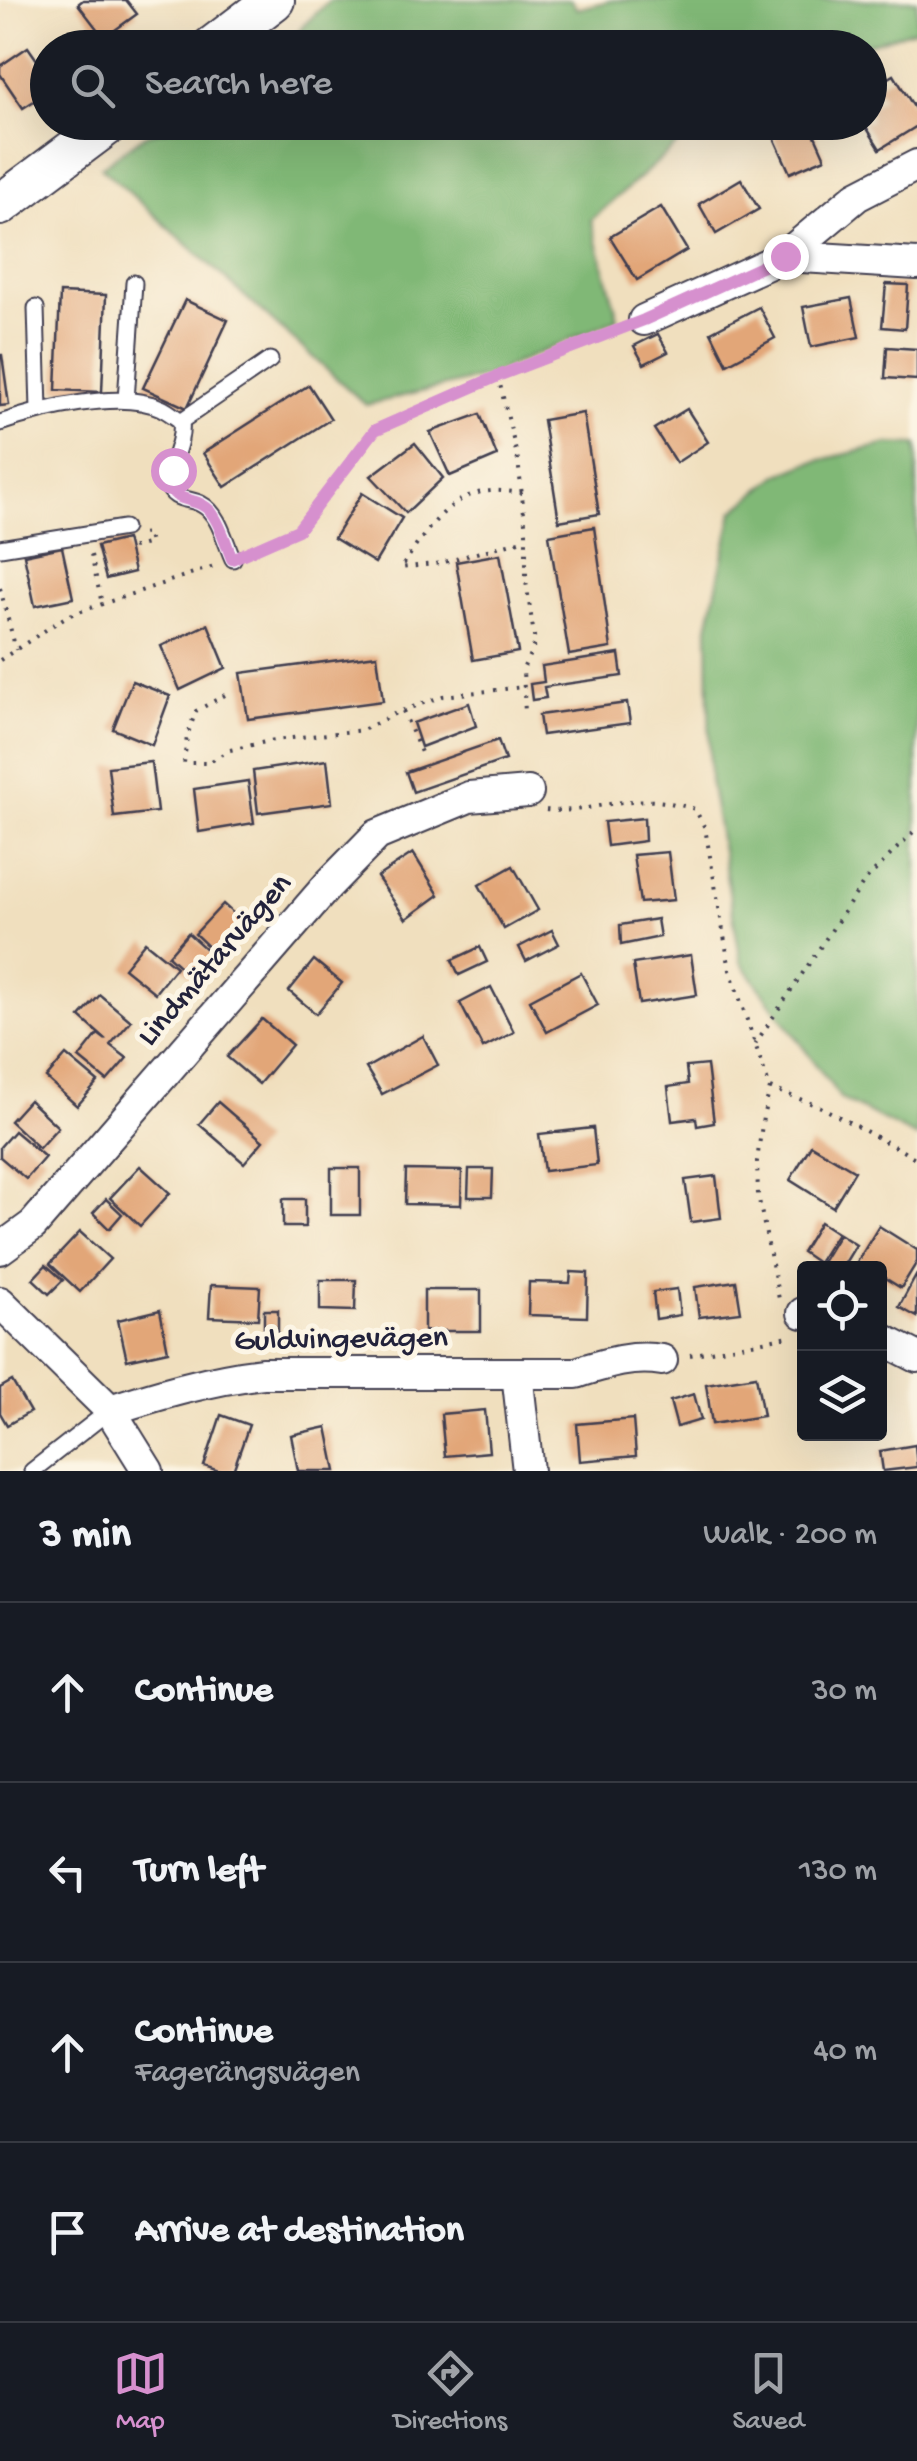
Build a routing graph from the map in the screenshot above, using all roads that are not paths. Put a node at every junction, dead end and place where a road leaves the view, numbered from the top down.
1 (274, 0) edge
2 (235, 30) edge
3 (87, 140) edge
4 (917, 165) edge
5 (0, 205) edge
6 (785, 256) junction
7 (917, 264) edge
8 (134, 283) dead end
9 (36, 308) dead end
10 (644, 320) road end
11 (270, 360) dead end
12 (126, 400) junction
13 (39, 410) junction
14 (181, 421) junction
15 (0, 423) edge
16 (124, 528) dead end
17 (0, 548) edge
18 (232, 559) road end
19 (528, 792) road end
20 (0, 1248) edge
21 (0, 1302) edge
22 (887, 1342) edge
23 (917, 1357) edge
24 (662, 1360) road end
25 (518, 1373) junction
26 (110, 1410) junction
27 (32, 1471) edge
28 (148, 1471) edge
29 (528, 1471) edge

1 - 2 main road
3 - 5 main road
4 - 6 street
6 - 7 street
6 - 10 street
8 - 12 lane
9 - 13 lane
11 - 14 lane
12 - 13 lane
12 - 14 lane
13 - 15 lane
14 - 18 lane
16 - 17 lane
19 - 20 street, Lindmätarvägen
21 - 26 street
22 - 23 street
24 - 25 street, Guldvingevägen
25 - 26 street, Guldvingevägen
25 - 29 street
26 - 27 lane
26 - 28 street

